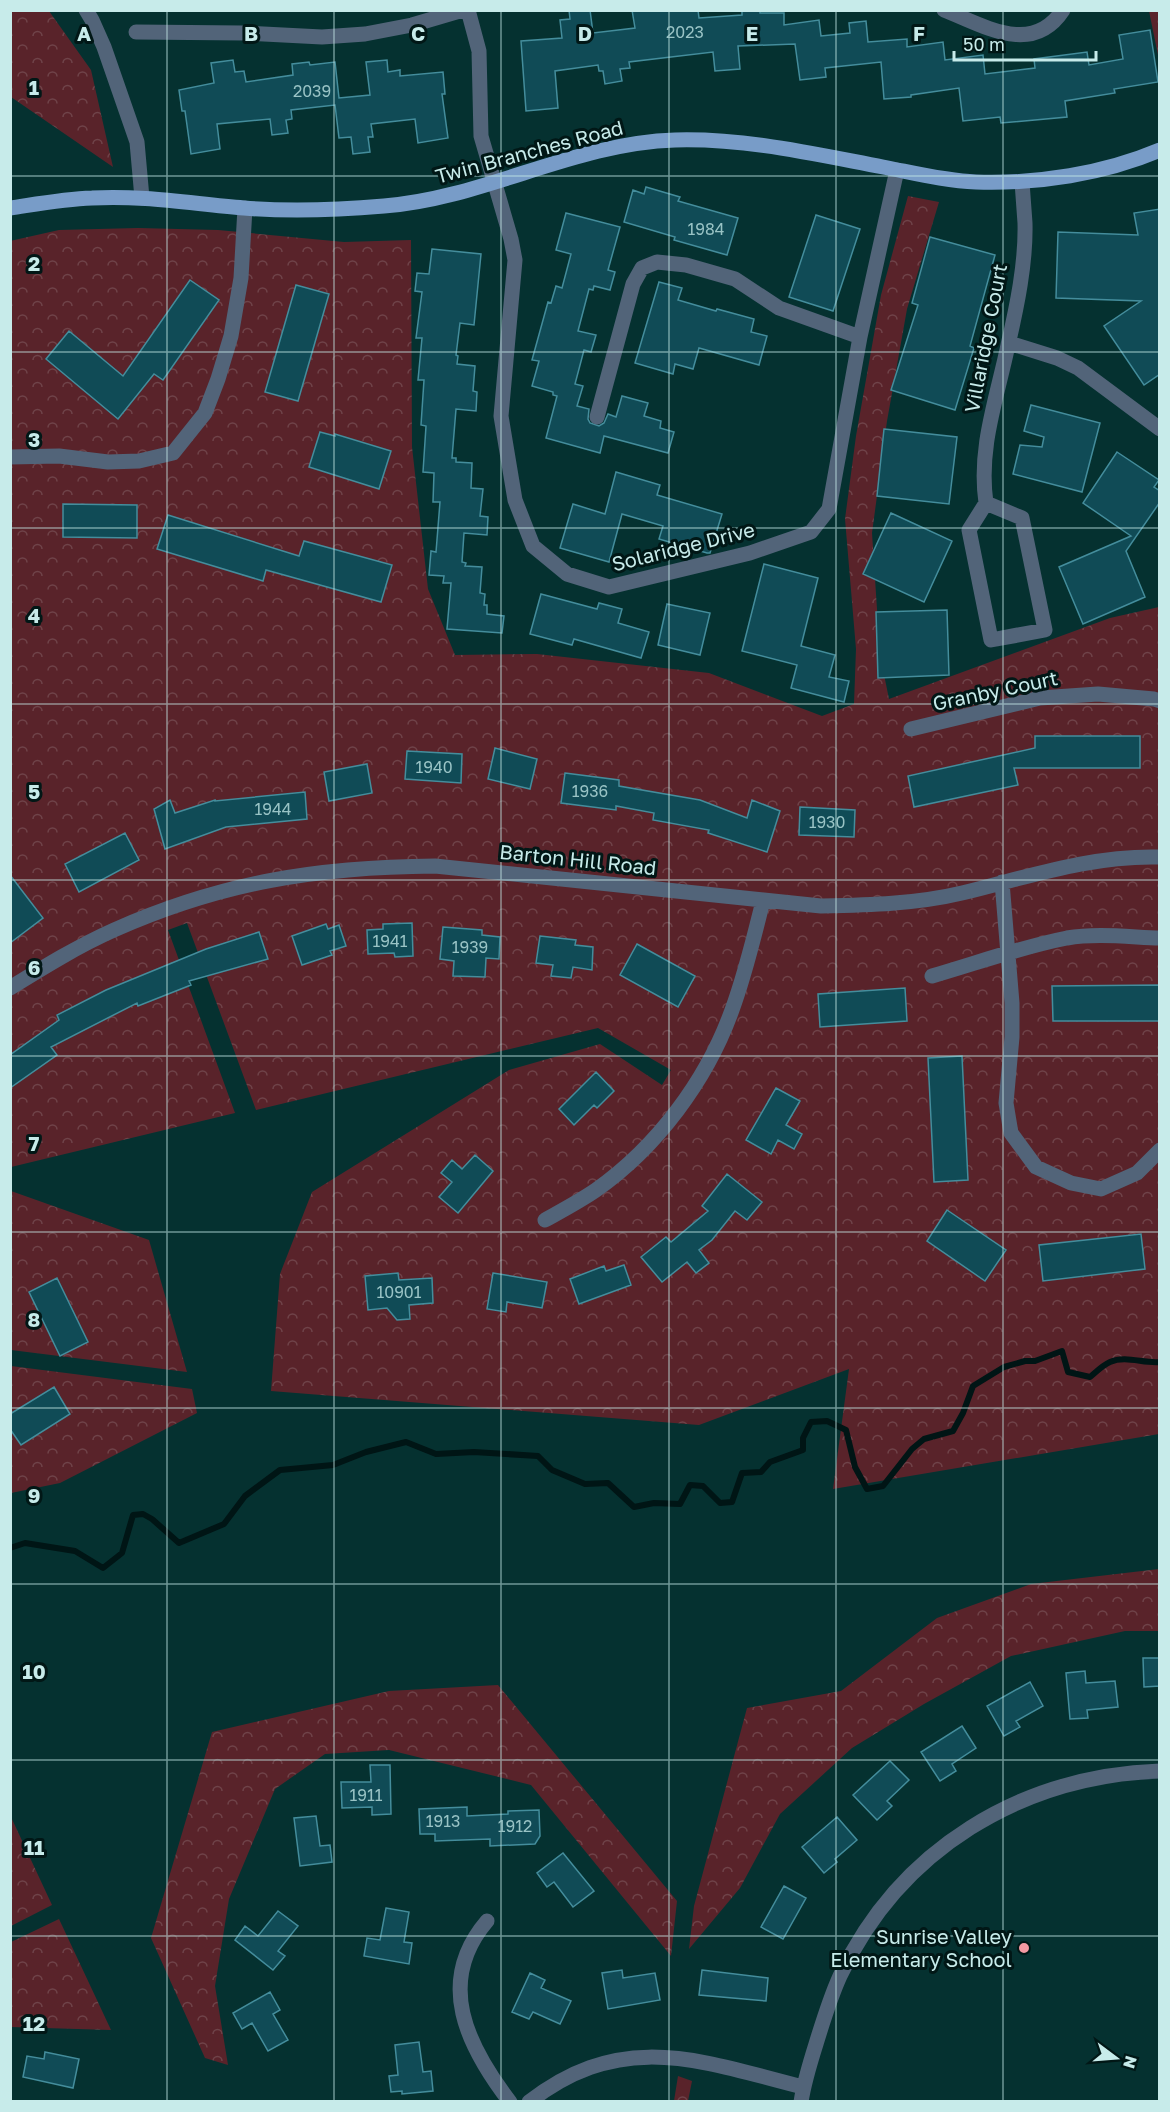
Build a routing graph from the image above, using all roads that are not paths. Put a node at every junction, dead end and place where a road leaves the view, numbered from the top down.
1 (86, 10) edge
2 (463, 10) edge
3 (468, 10) edge
4 (944, 10) edge
5 (1064, 10) edge
6 (136, 32) dead end
7 (1160, 150) edge
8 (897, 170) junction
9 (1022, 182) junction
10 (495, 184) junction
11 (142, 198) junction
12 (10, 208) edge
13 (245, 208) junction
14 (860, 337) junction
15 (1009, 343) junction
16 (597, 417) dead end
17 (1160, 429) edge
18 (10, 457) edge
19 (986, 502) junction
20 (1160, 701) edge
21 (911, 729) dead end
22 (1160, 857) edge
23 (1002, 882) junction
24 (764, 901) junction
25 (1160, 938) edge
26 (1008, 953) junction
27 (932, 976) dead end
28 (10, 988) edge
29 (1160, 1150) edge
30 (545, 1220) dead end
31 (1160, 1771) edge
32 (487, 1921) dead end
33 (802, 2094) edge
34 (510, 2102) edge
35 (529, 2102) edge

1 - 11 street
2 - 6 street
3 - 10 street, Solaridge Drive
4 - 5 street
7 - 9 main road, Twin Branches Road
8 - 9 main road, Twin Branches Road
8 - 10 main road, Twin Branches Road
8 - 14 street, Solaridge Drive
9 - 15 street, Villaridge Court
10 - 13 main road, Twin Branches Road
10 - 14 street, Solaridge Drive
11 - 12 main road, Twin Branches Road
11 - 13 main road, Twin Branches Road
13 - 18 street
14 - 16 street
15 - 17 street
15 - 19 street, Villaridge Court
19 - 19 street
20 - 21 street, Granby Court
22 - 23 street, Barton Hill Road
23 - 24 street, Barton Hill Road
23 - 26 street
24 - 28 street, Barton Hill Road
24 - 30 street
25 - 26 street
26 - 27 street
26 - 29 street
31 - 33 street
32 - 34 street
33 - 35 street

